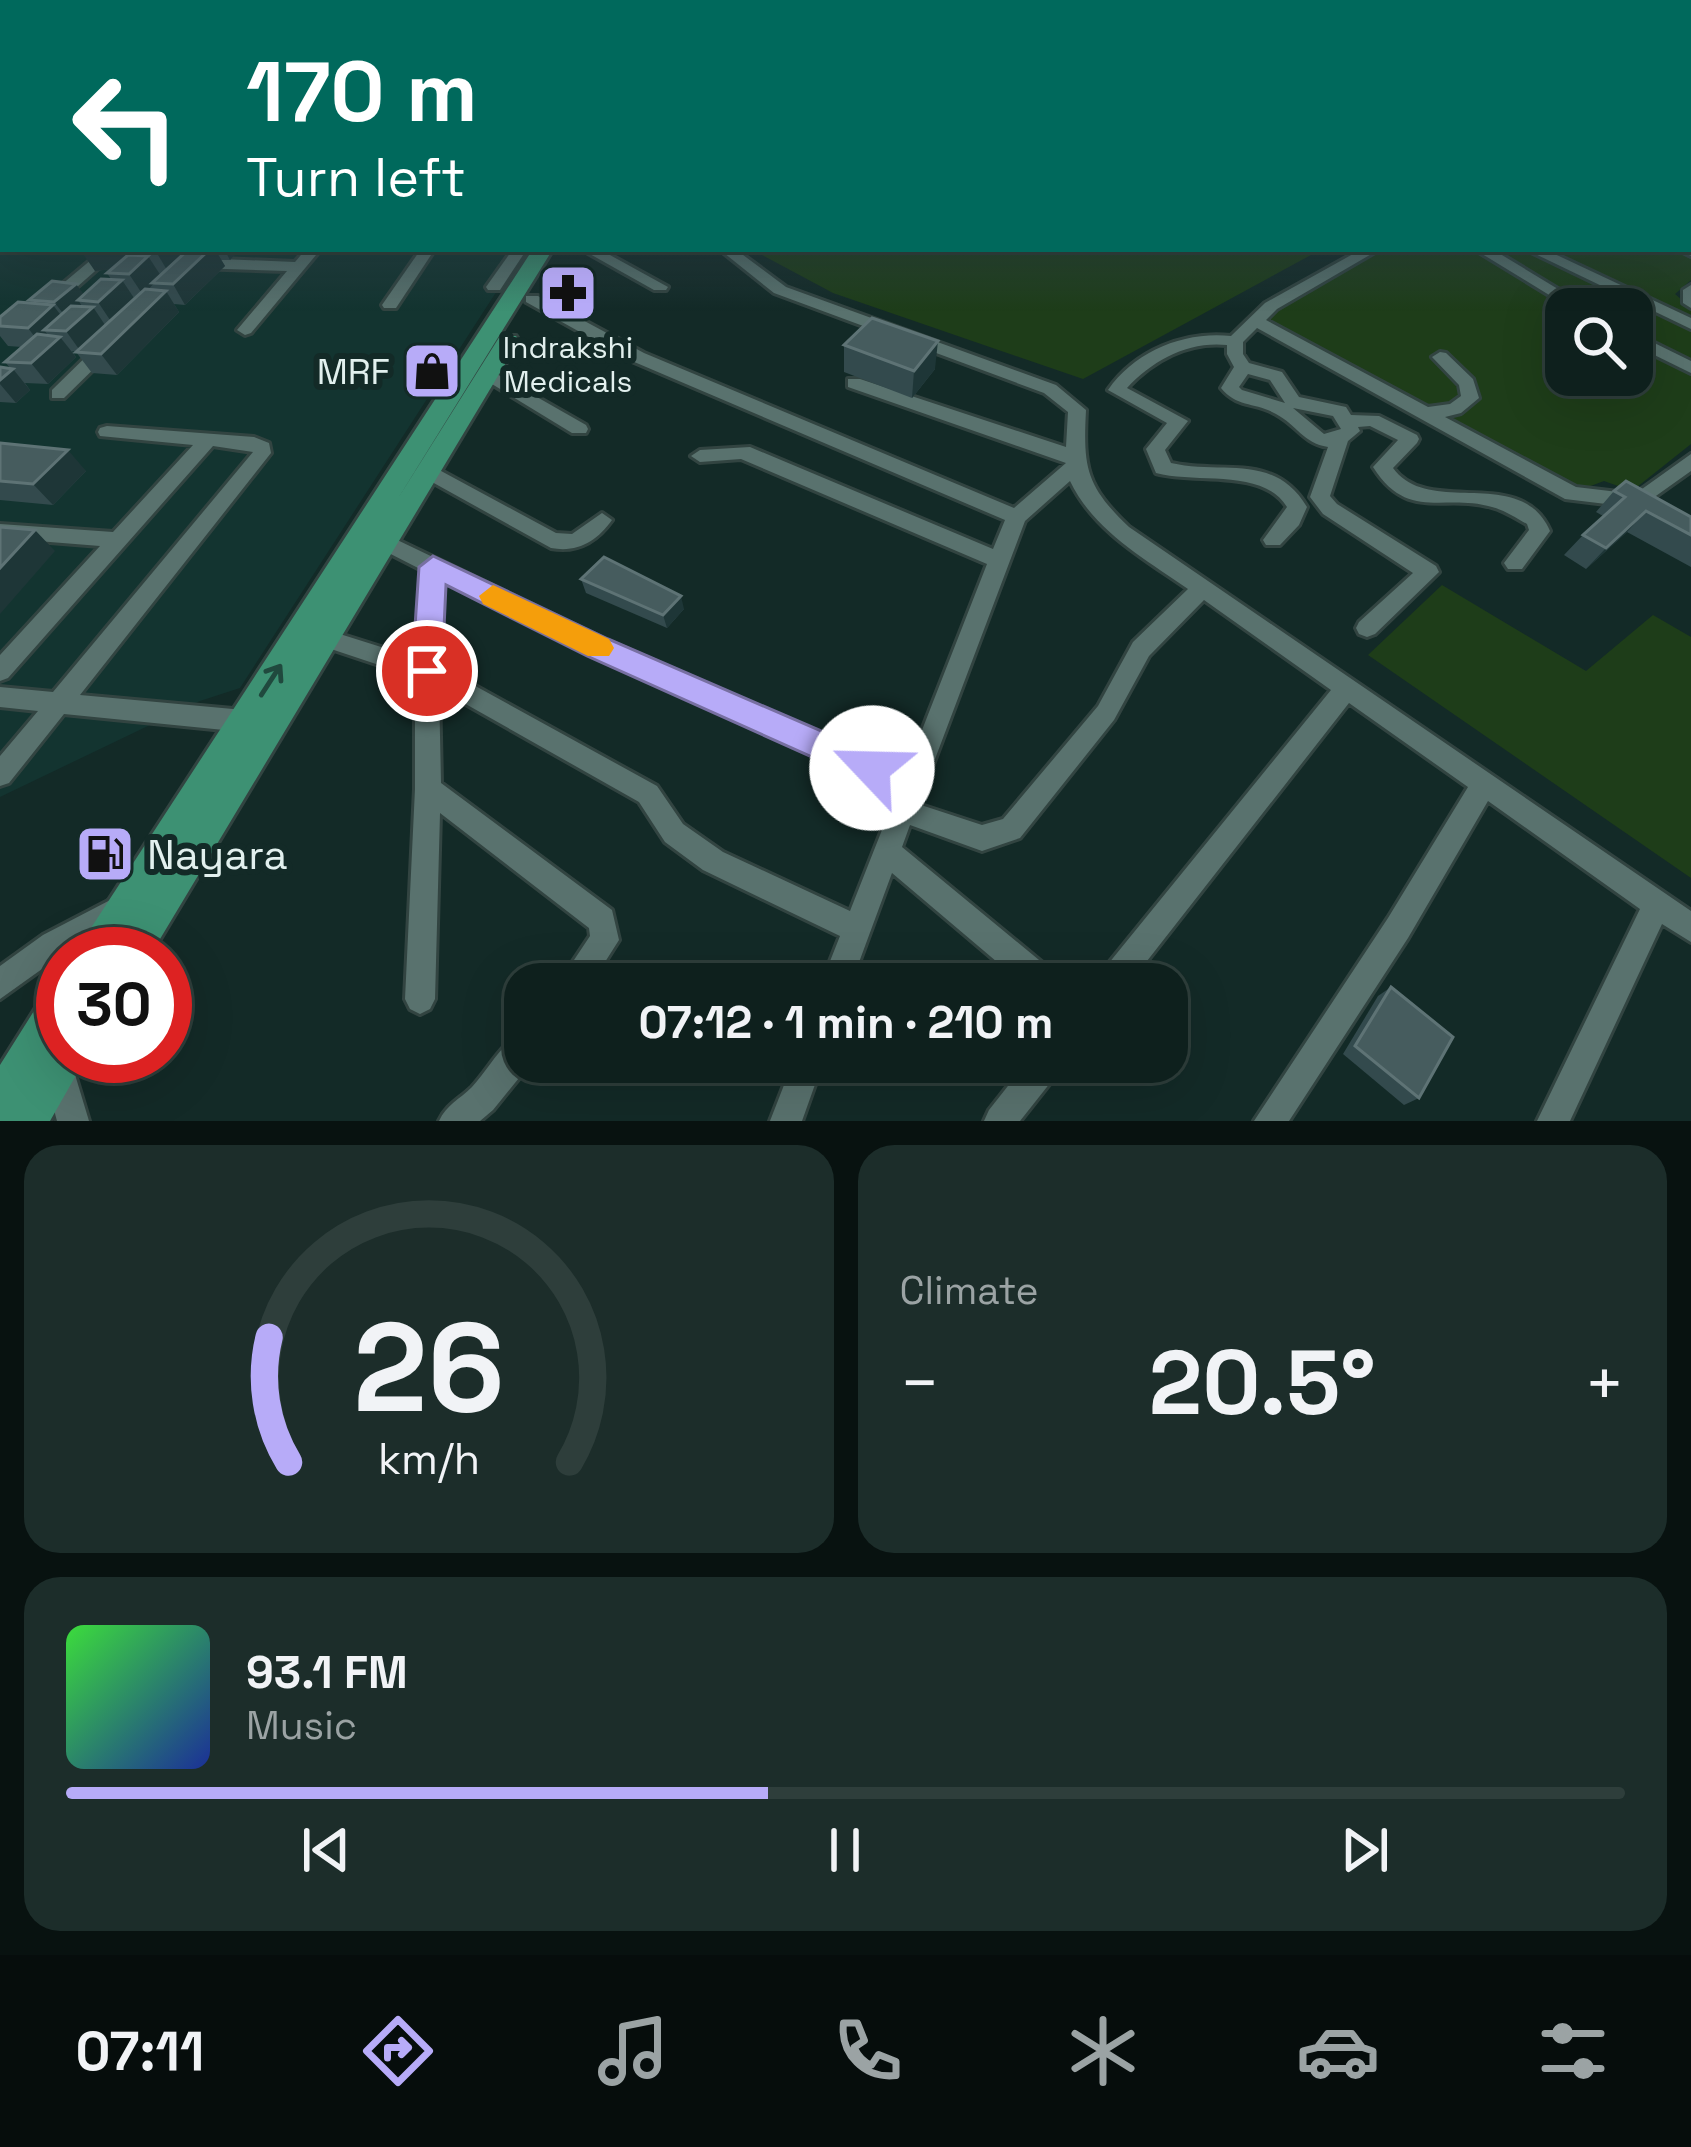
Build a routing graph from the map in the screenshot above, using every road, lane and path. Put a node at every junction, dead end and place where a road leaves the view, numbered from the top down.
1 (109, 252) edge
2 (312, 252) edge
3 (426, 252) edge
4 (518, 252) edge
5 (542, 252) edge
6 (559, 252) edge
7 (594, 252) edge
8 (730, 252) edge
9 (1368, 252) edge
10 (1486, 252) edge
11 (1538, 252) edge
12 (194, 261) edge
13 (299, 267) junction
14 (494, 287) dead end
15 (660, 287) dead end
16 (1547, 288) edge
17 (1691, 290) edge
18 (532, 299) junction
19 (1691, 303) edge
20 (390, 305) dead end
21 (33, 317) edge
22 (1253, 320) junction
23 (1691, 324) edge
24 (124, 329) edge
25 (245, 330) dead end
26 (1235, 341) junction
27 (1653, 348) edge
28 (1440, 357) dead end
29 (486, 366) junction
30 (1243, 367) junction
31 (1691, 368) edge
32 (854, 383) dead end
33 (58, 394) dead end
34 (1424, 414) junction
35 (578, 429) dead end
36 (1345, 430) junction
37 (107, 432) dead end
38 (208, 440) junction
39 (700, 456) dead end
40 (1074, 461) junction
41 (1691, 461) edge
42 (430, 472) junction
43 (1016, 518) junction
44 (602, 520) dead end
45 (0, 531) edge
46 (1273, 540) dead end
47 (117, 541) junction
48 (384, 542) junction
49 (998, 560) junction
50 (1515, 563) dead end
51 (433, 567) junction
52 (1203, 588) junction
53 (1367, 628) dead end
54 (324, 638) junction
55 (0, 671) edge
56 (427, 671) junction
57 (1347, 688) junction
58 (0, 698) edge
59 (58, 703) junction
60 (244, 721) junction
61 (0, 775) edge
62 (222, 778) junction
63 (1485, 782) junction
64 (428, 789) junction
65 (907, 798) junction
66 (886, 851) junction
67 (1657, 904) junction
68 (122, 908) junction
69 (110, 927) edge
70 (144, 927) edge
71 (1691, 928) edge
72 (856, 929) junction
73 (588, 963) edge
74 (844, 963) edge
75 (1021, 963) edge
76 (1126, 963) edge
77 (0, 984) edge
78 (420, 999) dead end
79 (504, 1072) edge
80 (36, 1078) edge
81 (44, 1083) edge
82 (800, 1083) edge
83 (1030, 1083) edge
84 (26, 1121) edge
85 (73, 1121) edge
86 (455, 1121) edge
87 (786, 1121) edge
88 (1000, 1121) edge
89 (1270, 1121) edge
90 (1553, 1121) edge

1 - 21 street
2 - 13 street
3 - 20 street
4 - 14 street
5 - 29 main road
6 - 18 main road
7 - 15 street
8 - 40 street
9 - 22 street
10 - 16 street
11 - 23 street
12 - 13 street
13 - 25 street
17 - 19 street
18 - 29 main road
18 - 43 street
22 - 26 street
22 - 34 street
24 - 33 street
26 - 30 street
26 - 46 street
27 - 31 street
28 - 34 street
29 - 35 street
29 - 42 main road
60 -> 29 main road
30 - 36 street
30 - 36 street
32 - 40 street
34 - 41 street
36 - 50 street
36 - 53 street
37 - 38 street
38 - 47 street
38 - 59 street
39 - 49 street
40 - 43 street
40 - 52 street
42 - 44 street
42 - 48 main road
43 - 49 street
45 - 47 street
47 - 55 street
48 - 51 street
48 - 54 main road
49 - 65 street
51 - 56 street
51 - 65 street
52 - 57 street
52 - 65 street
54 - 56 street
54 - 62 main road
56 - 64 street
56 - 72 street
57 - 63 street
57 - 76 street
58 - 59 street
59 - 60 street
59 - 61 street
60 - 62 main road
62 - 68 main road
62 - 70 main road
63 - 67 street
63 - 89 street
64 - 73 street
64 - 78 street
65 - 66 street
66 - 72 street
66 - 75 street
67 - 71 street
67 - 90 street
68 - 69 main road
68 - 77 street
72 - 74 street
79 - 86 street
80 - 84 main road
81 - 85 street
82 - 87 street
83 - 88 street

